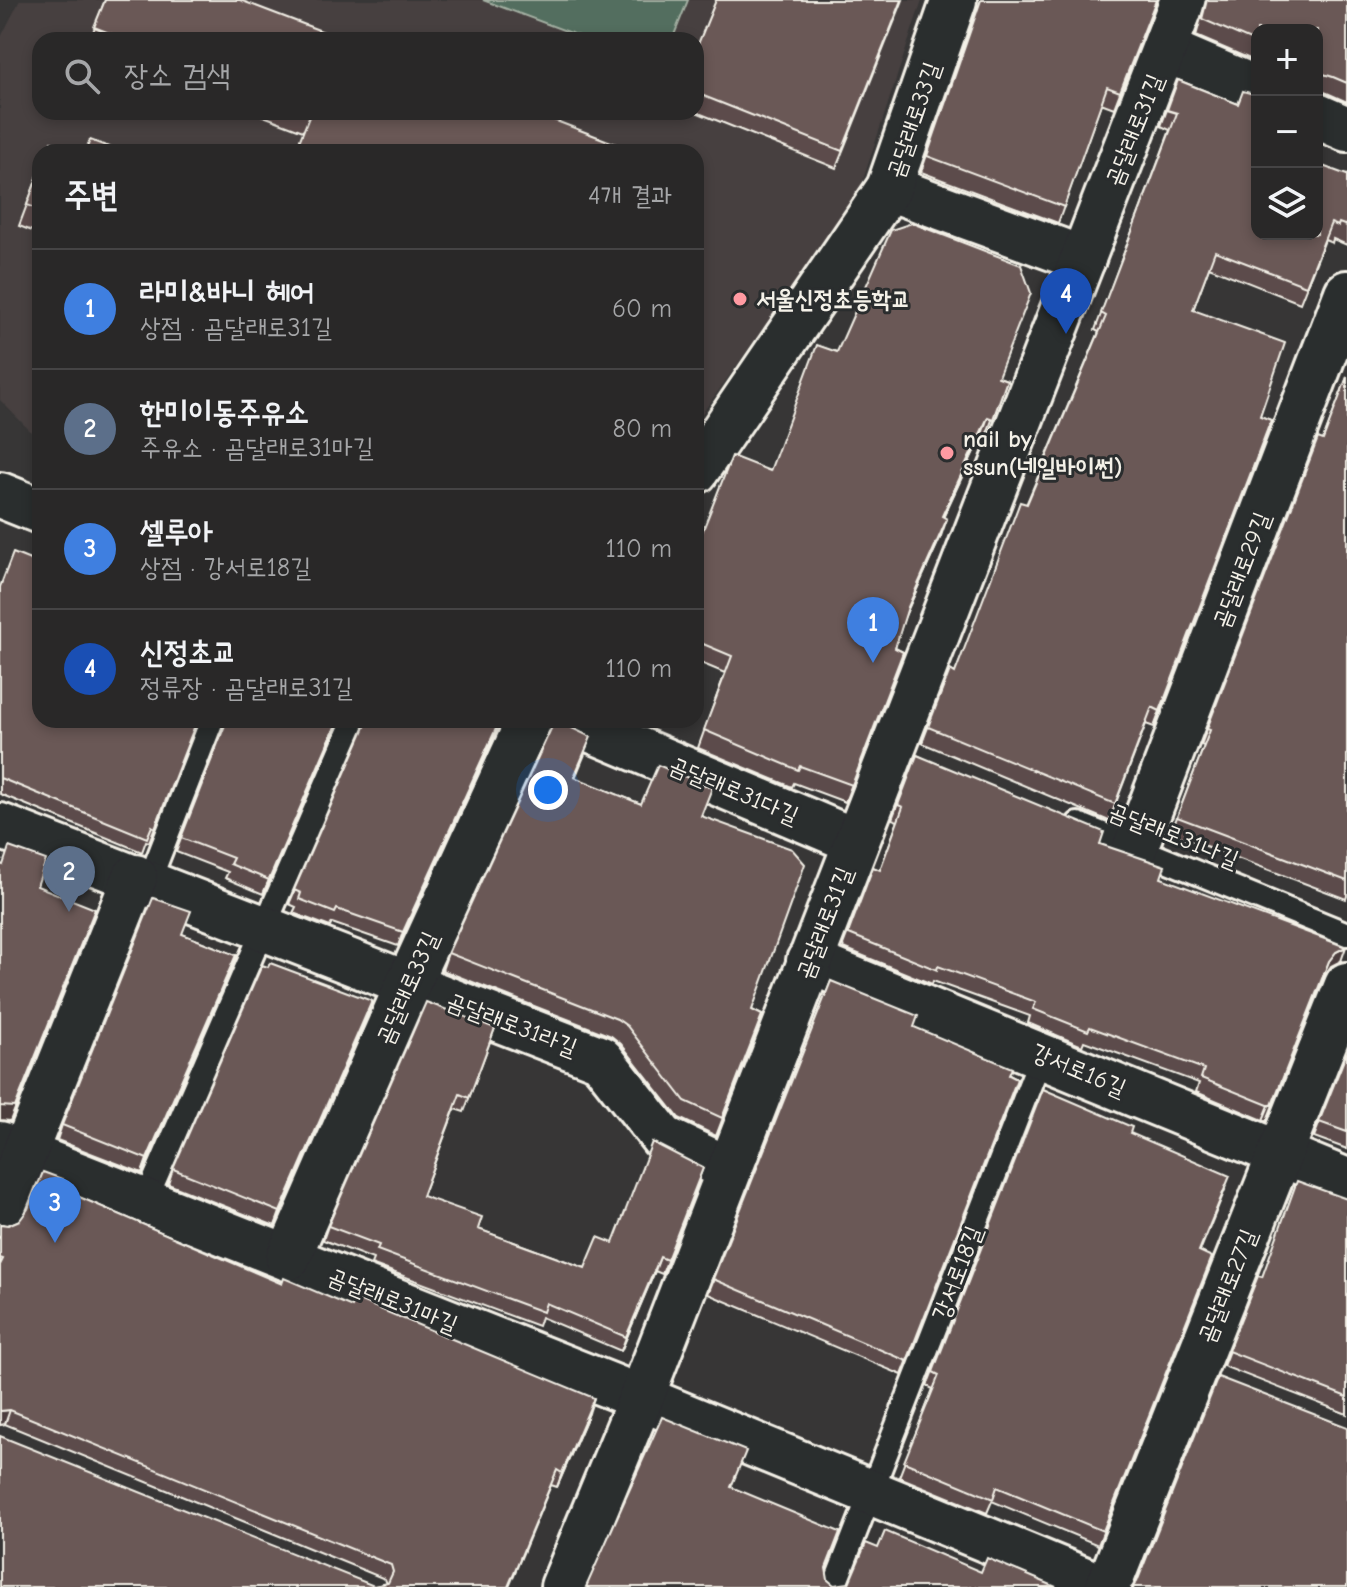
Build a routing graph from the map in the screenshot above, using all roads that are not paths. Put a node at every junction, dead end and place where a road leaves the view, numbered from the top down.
1 (954, 0) edge
2 (1183, 0) edge
3 (1166, 50) junction
4 (1251, 86) edge
5 (1323, 119) edge
6 (1347, 129) edge
7 (889, 188) junction
8 (1083, 259) junction
9 (1347, 293) edge
10 (704, 459) edge
11 (208, 728) edge
12 (350, 728) edge
13 (525, 728) edge
14 (587, 728) edge
15 (1064, 818) edge
16 (0, 826) edge
17 (855, 841) junction
18 (1135, 848) junction
19 (142, 880) junction
20 (262, 929) junction
21 (1347, 934) edge
22 (809, 961) junction
23 (408, 984) junction
24 (1347, 985) edge
25 (1042, 1054) junction
26 (13, 1149) edge
27 (1279, 1155) junction
28 (728, 1169) junction
29 (1347, 1181) edge
30 (145, 1202) junction
31 (0, 1214) edge
32 (288, 1258) junction
33 (641, 1398) junction
34 (871, 1491) junction
35 (563, 1587) edge
36 (834, 1587) edge
37 (1105, 1587) edge

1 - 7 street, 곰달래로33길
2 - 3 street, 곰달래로31길
3 - 4 street
3 - 8 street, 곰달래로31길
5 - 6 street
7 - 8 street
7 - 10 street, 곰달래로33길
8 - 17 street, 곰달래로31길
9 - 18 street, 곰달래로29길
11 - 19 lane
12 - 20 lane
13 - 23 street, 곰달래로33길
14 - 17 street, 곰달래로31다길
15 - 18 lane, 곰달래로31나길
16 - 19 street, 곰달래로31라길
17 - 22 street, 곰달래로31길
18 - 21 lane, 곰달래로31나길
19 - 20 street, 곰달래로31라길
19 - 26 street
20 - 23 street, 곰달래로31라길
20 - 30 lane
22 - 25 street, 강서로16길
22 - 28 street, 곰달래로31길
23 - 28 street, 곰달래로31라길
23 - 32 street, 곰달래로33길
24 - 27 street, 곰달래로27길
25 - 27 street, 강서로16길
25 - 34 lane, 강서로18길
26 - 30 street, 곰달래로31마길
26 - 31 street
27 - 29 street, 강서로16길
27 - 37 street, 곰달래로27길
28 - 33 street, 곰달래로31길
30 - 32 street, 곰달래로31마길
32 - 33 street, 곰달래로31마길
33 - 34 street
33 - 35 street, 곰달래로31길
34 - 36 lane, 강서로18길
34 - 37 street

